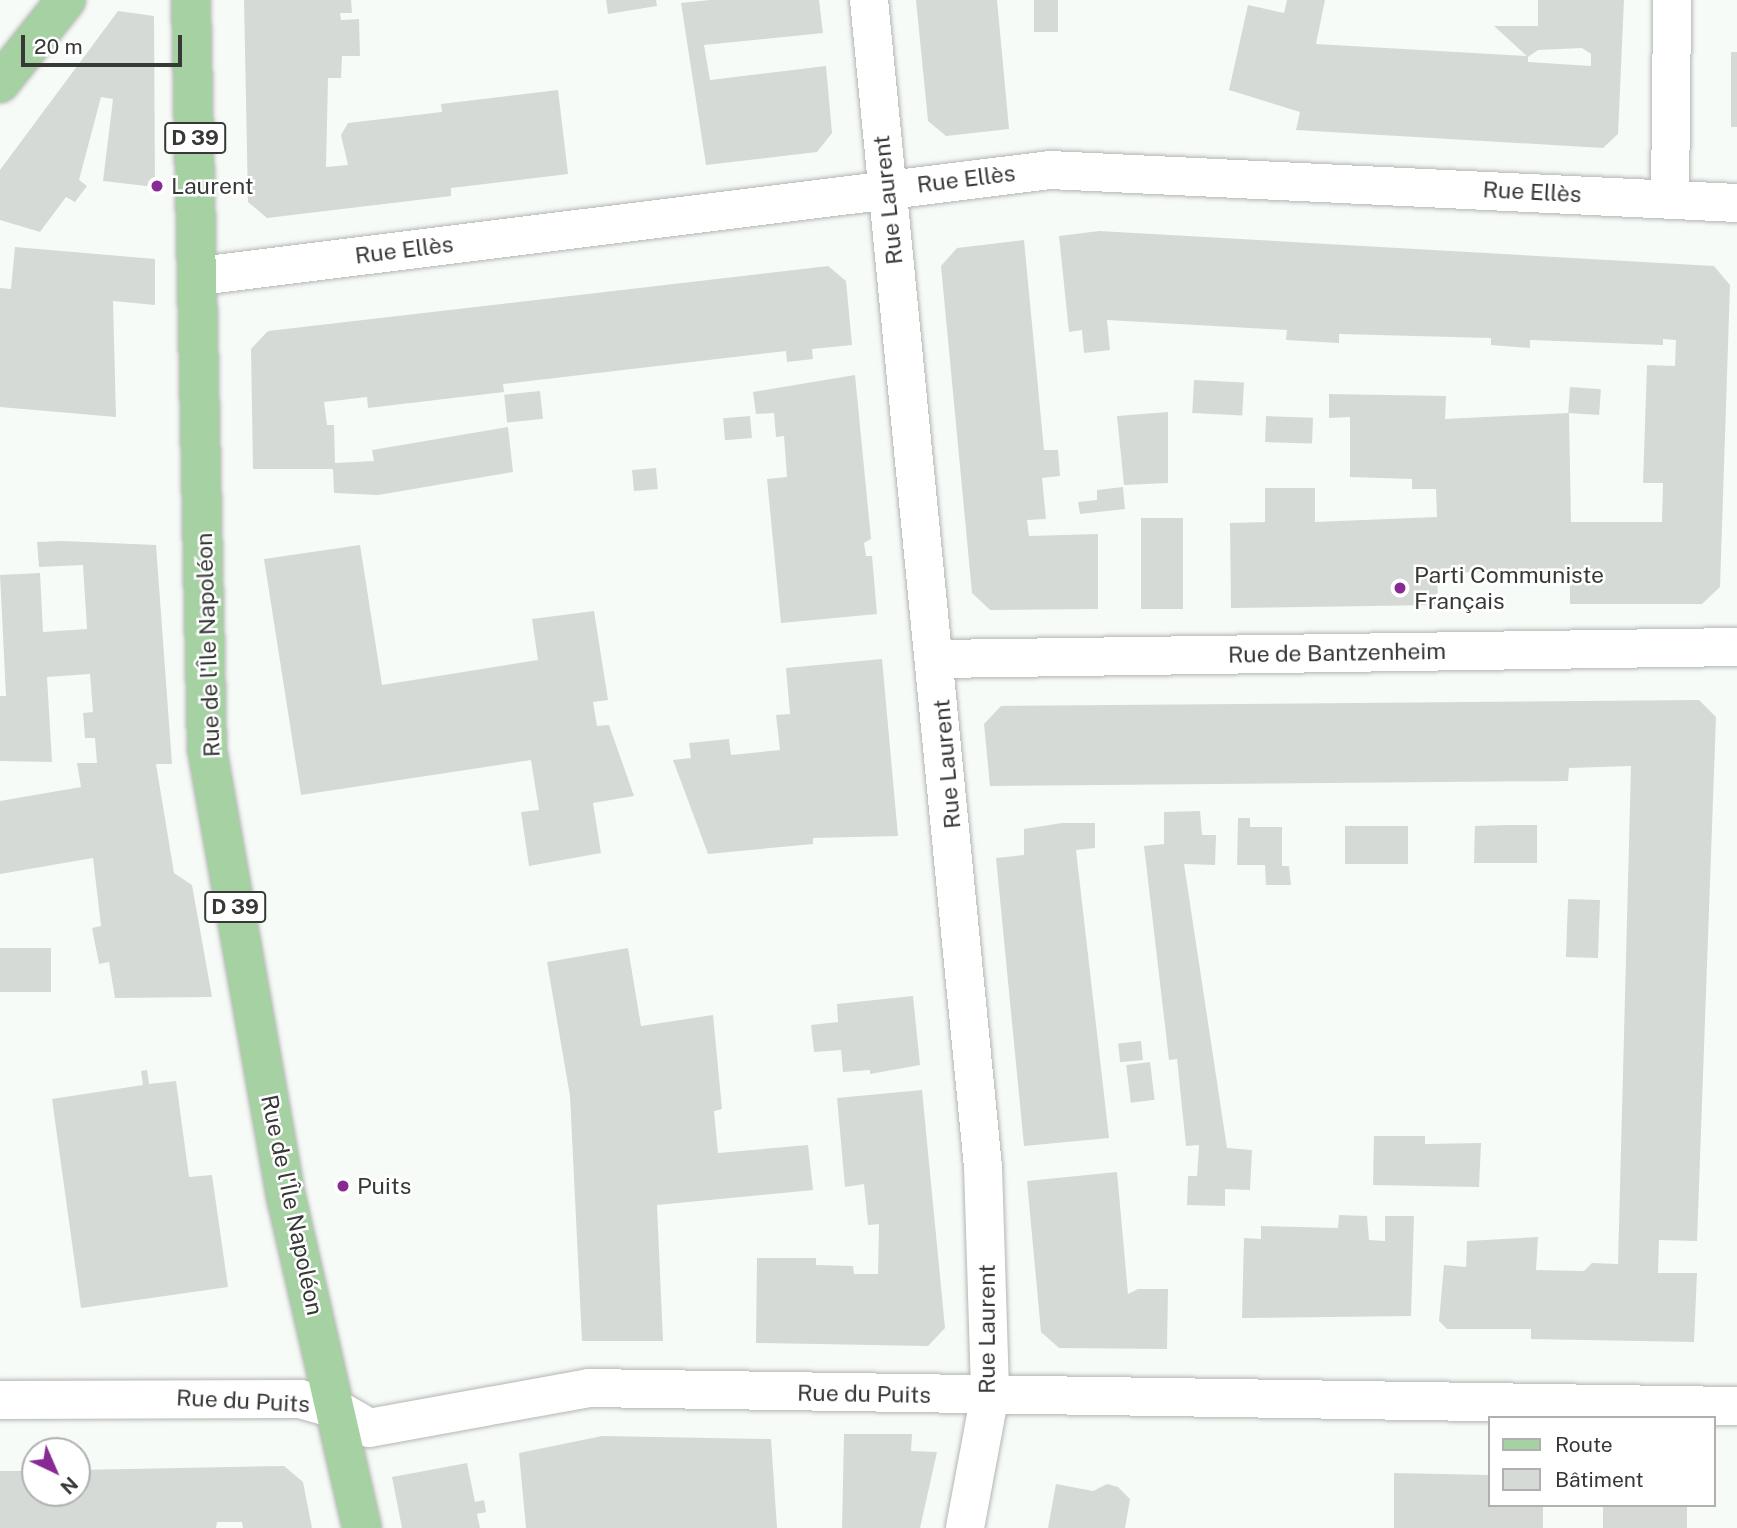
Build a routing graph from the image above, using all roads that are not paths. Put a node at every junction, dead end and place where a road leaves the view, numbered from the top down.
1 (66, 0) edge
2 (191, 0) edge
3 (869, 0) edge
4 (1672, 0) edge
5 (0, 83) edge
6 (886, 189) junction
7 (1670, 199) junction
8 (1737, 203) edge
9 (200, 276) junction
10 (1737, 647) edge
11 (937, 659) junction
12 (990, 1394) junction
13 (0, 1401) edge
14 (1737, 1406) edge
15 (338, 1410) junction
16 (362, 1528) edge
17 (965, 1528) edge

1 - 5 main road
2 - 9 main road, Rue de l'Île Napoléon / D 39
3 - 6 street, Rue Laurent
4 - 7 street
6 - 7 street, Rue Ellès
6 - 9 street, Rue Ellès
6 - 11 street, Rue Laurent
7 - 8 street, Rue Ellès
9 - 15 main road, Rue de l'Île Napoléon / D 39
10 - 11 street, Rue de Bantzenheim
11 - 12 street, Rue Laurent
12 - 14 street, Rue du Puits
12 - 15 street, Rue du Puits
12 - 17 street, Rue Laurent
13 - 15 street, Rue du Puits
15 - 16 main road, Rue de l'Île Napoléon / D 39

